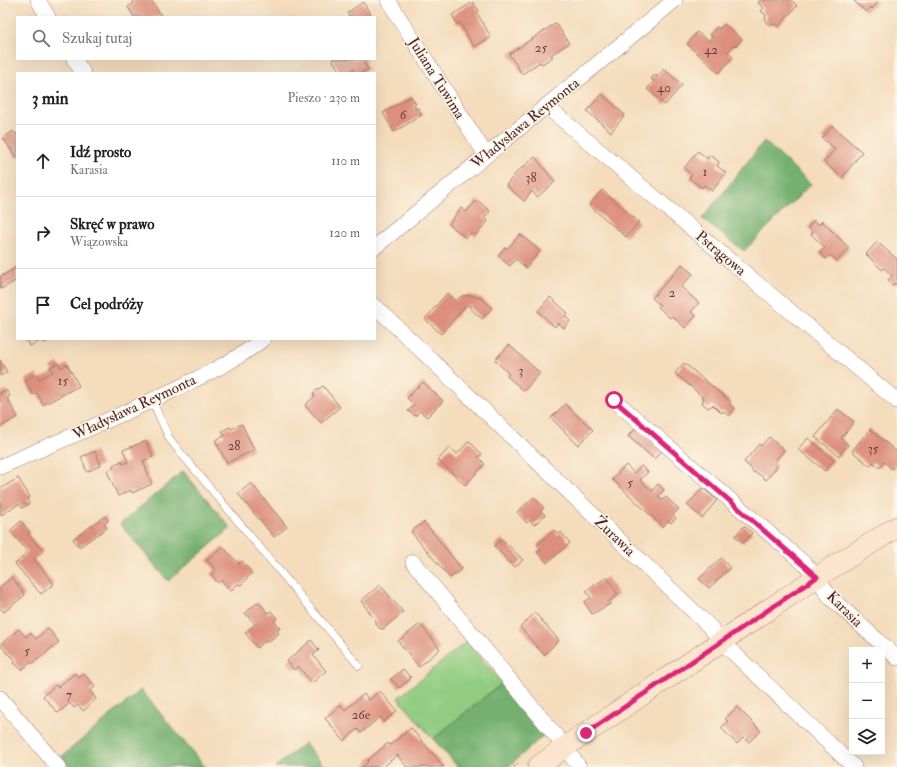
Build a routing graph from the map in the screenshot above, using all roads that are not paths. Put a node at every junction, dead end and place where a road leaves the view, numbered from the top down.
1 (38, 0) edge
2 (388, 0) edge
3 (675, 0) edge
4 (47, 16) edge
5 (75, 60) edge
6 (82, 72) edge
7 (546, 106) junction
8 (486, 155) junction
9 (376, 246) edge
10 (376, 307) edge
11 (255, 342) edge
12 (152, 400) junction
13 (614, 400) dead end
14 (897, 401) edge
15 (0, 467) edge
16 (897, 527) edge
17 (413, 562) dead end
18 (817, 577) junction
19 (722, 642) junction
20 (897, 658) edge
21 (359, 666) dead end
22 (0, 698) edge
23 (565, 747) junction
24 (58, 767) edge
25 (538, 767) edge
26 (579, 767) edge
27 (854, 767) edge

1 - 4 street
2 - 8 street, Juliana Tuwima
3 - 7 street, Władysława Reymonta
5 - 6 street
7 - 8 street, Władysława Reymonta
7 - 14 street, Pstrągowa
8 - 9 street, Władysława Reymonta
10 - 19 street, Żurawia
11 - 12 street, Władysława Reymonta
12 - 15 street, Władysława Reymonta
12 - 21 lane
13 - 18 street, Karasia
16 - 18 main road
17 - 23 street
18 - 19 main road
18 - 20 street, Karasia
19 - 23 main road
19 - 27 street, Żurawia
22 - 24 street
23 - 25 main road
23 - 26 street

